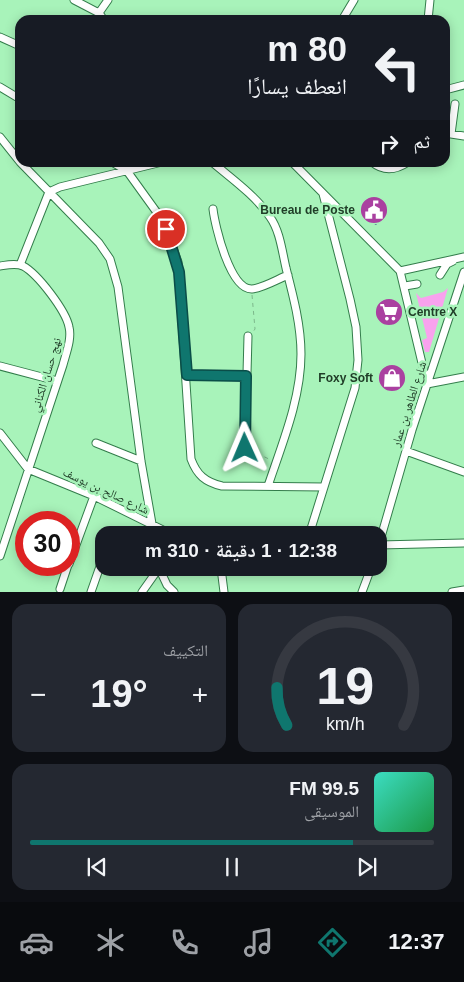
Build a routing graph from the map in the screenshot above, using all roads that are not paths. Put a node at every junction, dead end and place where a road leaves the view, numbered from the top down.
1 (74, 0) edge
2 (108, 0) edge
3 (354, 0) edge
4 (430, 0) edge
5 (99, 13) joint
6 (345, 15) edge
7 (428, 15) edge
8 (0, 37) edge
9 (15, 44) edge
10 (464, 85) edge
11 (0, 87) edge
12 (450, 89) edge
13 (15, 96) edge
14 (455, 104) dead end
15 (464, 136) edge
16 (0, 137) edge
17 (15, 156) edge
18 (25, 167) edge
19 (120, 167) edge
20 (143, 167) edge
21 (218, 167) edge
22 (297, 167) edge
23 (381, 167) edge
24 (398, 167) edge
25 (127, 171) junction
26 (49, 192) junction
27 (323, 194) junction
28 (213, 209) dead end
29 (464, 257) edge
30 (455, 259) junction
31 (20, 265) junction
32 (0, 266) edge
33 (400, 271) junction
34 (464, 272) edge
35 (288, 275) junction
36 (440, 275) dead end
37 (417, 284) dead end
38 (405, 286) junction
39 (462, 288) edge
40 (248, 336) road end
41 (0, 366) edge
42 (187, 375) junction
43 (246, 376) junction
44 (464, 376) edge
45 (57, 381) junction
46 (427, 384) junction
47 (0, 433) edge
48 (96, 443) dead end
49 (245, 448) road end
50 (406, 451) junction
51 (141, 461) junction
52 (28, 469) junction
53 (464, 472) edge
54 (268, 486) junction
55 (324, 487) junction
56 (94, 496) junction
57 (152, 525) joint
58 (312, 526) edge
59 (384, 526) edge
60 (80, 534) edge
61 (464, 543) edge
62 (387, 545) edge
63 (0, 556) edge
64 (64, 576) edge
65 (97, 576) edge
66 (154, 576) edge
67 (164, 576) edge
68 (222, 576) edge
69 (368, 576) edge
70 (60, 588) dead end
71 (464, 590) edge
72 (92, 592) edge
73 (142, 592) edge
74 (174, 592) edge
75 (224, 592) edge
76 (362, 592) edge
77 (452, 592) edge

1 - 5 street
2 - 5 street
3 - 6 street
4 - 7 street
8 - 9 street
10 - 12 street
11 - 13 street
14 - 15 street
16 - 17 street
18 - 26 street
19 - 25 street
20 - 25 street
21 - 35 street
22 - 27 street
23 - 24 street
25 - 26 street
25 - 42 street
26 - 31 street
26 - 51 street
27 - 33 street
27 - 55 street
28 - 35 street
29 - 30 street
30 - 33 street
30 - 36 street
31 - 32 street
31 - 45 street, نهج حسان الكناني
33 - 38 street
34 - 39 street, شارع الطاهر بن عمار
35 - 54 street
37 - 38 street
38 - 46 street
39 - 46 street, شارع الطاهر بن عمار
40 - 43 street
41 - 45 street
42 - 43 street
42 - 54 street
43 - 49 street
44 - 46 street
45 - 52 street, نهج حسان الكناني
46 - 50 street, شارع الطاهر بن عمار
47 - 52 street
48 - 51 street
50 - 53 street
50 - 59 street, شارع الطاهر بن عمار
51 - 57 street
52 - 56 street, شارع صالح بن يوسف
52 - 63 street, نهج حسان الكناني
54 - 55 street
55 - 58 street
56 - 57 street, شارع صالح بن يوسف
56 - 60 street
61 - 62 street
64 - 70 street
65 - 72 street
66 - 73 street
67 - 74 street
68 - 75 street
69 - 76 street
71 - 77 street

